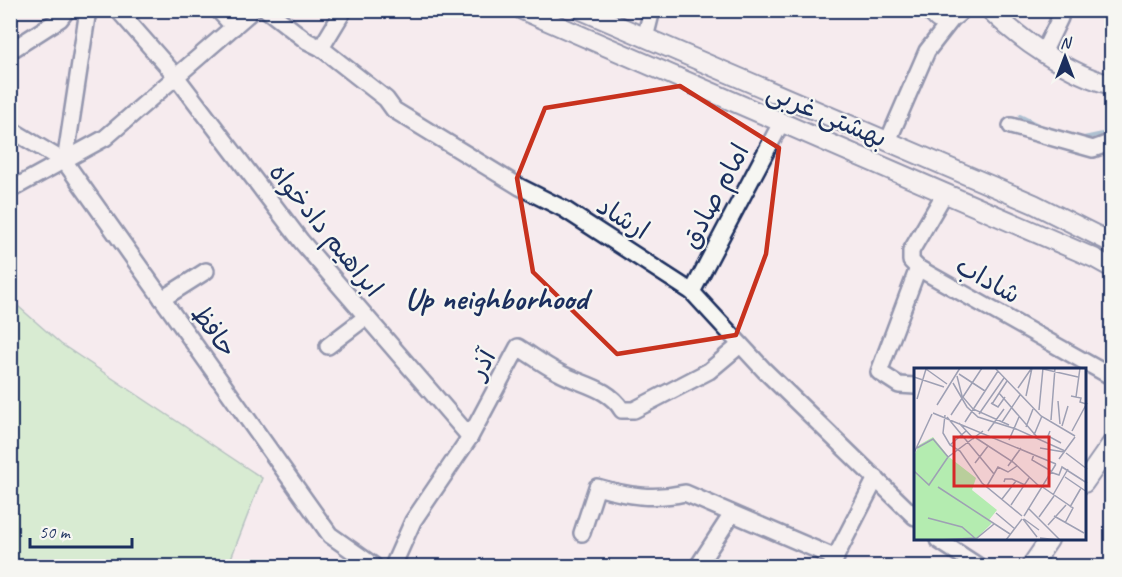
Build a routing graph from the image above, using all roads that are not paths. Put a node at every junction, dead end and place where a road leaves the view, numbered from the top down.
1 (67, 10) edge
2 (88, 10) edge
3 (118, 10) edge
4 (218, 10) edge
5 (254, 10) edge
6 (267, 10) edge
7 (344, 10) edge
8 (522, 10) edge
9 (581, 10) edge
10 (652, 10) edge
11 (929, 10) edge
12 (990, 10) edge
13 (957, 12) edge
14 (1060, 18) dead end
15 (234, 27) junction
16 (645, 38) junction
17 (321, 48) junction
18 (10, 51) edge
19 (1043, 52) junction
20 (175, 75) junction
21 (1112, 85) edge
22 (782, 123) junction
23 (1011, 126) dead end
24 (10, 129) edge
25 (888, 141) junction
26 (1112, 142) edge
27 (65, 162) junction
28 (10, 190) edge
29 (945, 193) junction
30 (1112, 243) edge
31 (918, 268) junction
32 (1112, 268) edge
33 (206, 271) dead end
34 (692, 292) junction
35 (162, 299) junction
36 (366, 316) junction
37 (741, 345) junction
38 (328, 346) dead end
39 (1112, 377) edge
40 (914, 386) edge
41 (470, 437) junction
42 (1112, 443) edge
43 (876, 478) junction
44 (1086, 480) edge
45 (732, 514) junction
46 (914, 516) edge
47 (582, 533) dead end
48 (939, 541) edge
49 (1047, 541) edge
50 (833, 562) edge
51 (374, 567) edge
52 (393, 567) edge
53 (698, 567) edge
54 (978, 567) edge
55 (1031, 567) edge

1 - 18 street
2 - 27 street
3 - 20 street, ابراهیم دادخواه
4 - 15 street
5 - 15 street
6 - 17 street, ارشاد
7 - 17 street
8 - 22 street, بهشتی غربی
9 - 16 street, بهشتی غربی
10 - 16 street
11 - 13 street
12 - 19 street
13 - 25 street
14 - 19 street
15 - 20 street
16 - 25 street, بهشتی غربی
17 - 34 street, ارشاد
19 - 21 street
20 - 27 street
20 - 36 street, ابراهیم دادخواه
22 - 29 street, بهشتی غربی
22 - 34 street, امام صادق
23 - 26 street
24 - 27 street, حافظ
25 - 30 street, بهشتی غربی
27 - 28 street
27 - 35 street, حافظ
29 - 31 street, شاداب
29 - 32 street, بهشتی غربی
31 - 39 street, شاداب
31 - 40 street
33 - 35 street
34 - 37 street, ارشاد
35 - 51 street, حافظ
36 - 38 street
36 - 41 street, ابراهیم دادخواه
37 - 41 street, آذر
37 - 43 street, ارشاد
41 - 52 street, آذر
42 - 44 street
43 - 46 street, ارشاد
43 - 50 street
45 - 47 street
45 - 50 street
45 - 53 street
48 - 54 street
49 - 55 street

